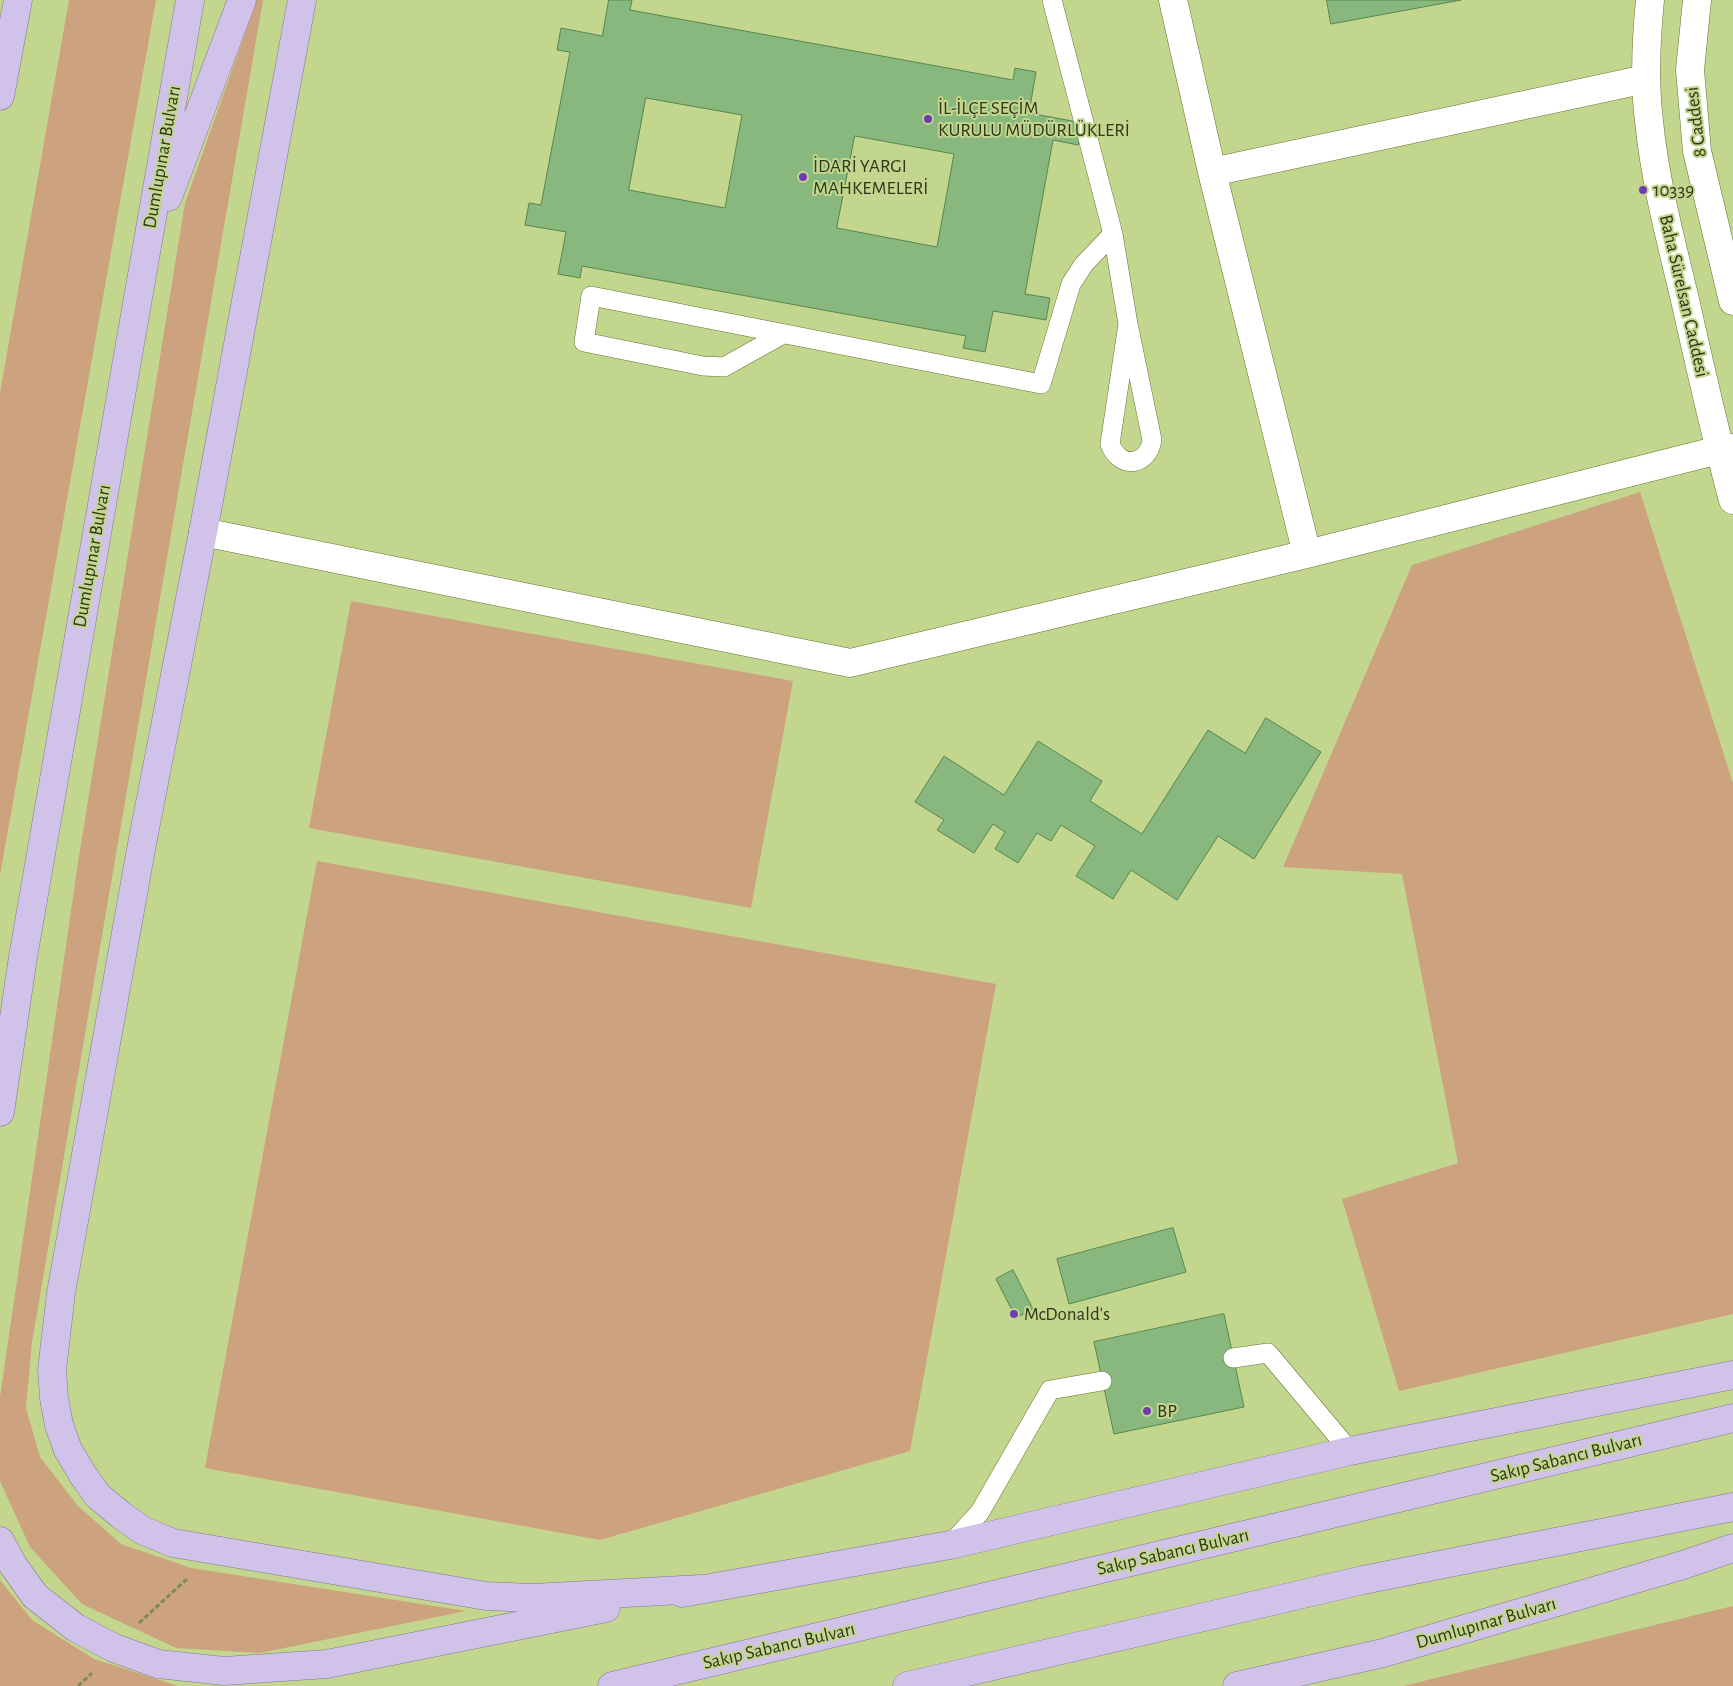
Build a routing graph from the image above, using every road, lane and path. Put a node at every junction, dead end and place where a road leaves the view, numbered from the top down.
1 (18, 0) edge
2 (190, 0) edge
3 (242, 0) edge
4 (302, 0) edge
5 (1052, 0) edge
6 (1173, 0) edge
7 (1650, 0) edge
8 (1697, 0) edge
9 (1646, 79) junction
10 (0, 96) edge
11 (1212, 172) junction
12 (1113, 234) junction
13 (144, 261) junction
14 (1733, 301) edge
15 (1128, 324) junction
16 (783, 334) junction
17 (1726, 449) edge
18 (1733, 500) edge
19 (203, 532) junction
20 (1307, 554) junction
21 (0, 1112) edge
22 (1233, 1358) dead end
23 (1733, 1375) edge
24 (1102, 1381) dead end
25 (1733, 1418) edge
26 (1350, 1450) junction
27 (1733, 1508) edge
28 (0, 1541) edge
29 (950, 1545) junction
30 (1733, 1548) edge
31 (204, 1550) junction
32 (701, 1589) junction
33 (114, 1648) junction
34 (327, 1664) junction
35 (78, 1686) edge
36 (267, 1686) edge
37 (612, 1686) edge
38 (907, 1686) edge
39 (1237, 1686) edge

1 - 10 main road
2 - 13 main road, Dumlupınar Bulvarı
3 - 13 main road
4 - 19 main road
5 - 12 lane
6 - 11 street
7 - 9 street, Baha Sürelsan Caddesi
8 - 14 street, 8 Caddesi
9 - 11 street
9 - 17 street, Baha Sürelsan Caddesi
11 - 20 street
12 - 15 lane
12 - 16 lane
13 - 21 main road, Dumlupınar Bulvarı
15 - 15 lane
16 - 16 lane
17 - 18 street, Baha Sürelsan Caddesi
17 - 20 street
19 - 20 street
19 - 31 main road
22 - 26 lane
23 - 26 main road
24 - 29 lane
25 - 37 main road, Sakıp Sabancı Bulvarı
26 - 29 main road
27 - 38 main road
28 - 33 main road
29 - 32 main road
30 - 39 main road, Dumlupınar Bulvarı
31 - 32 main road
31 - 33 path
32 - 34 main road
33 - 34 main road
33 - 35 path
34 - 36 main road

